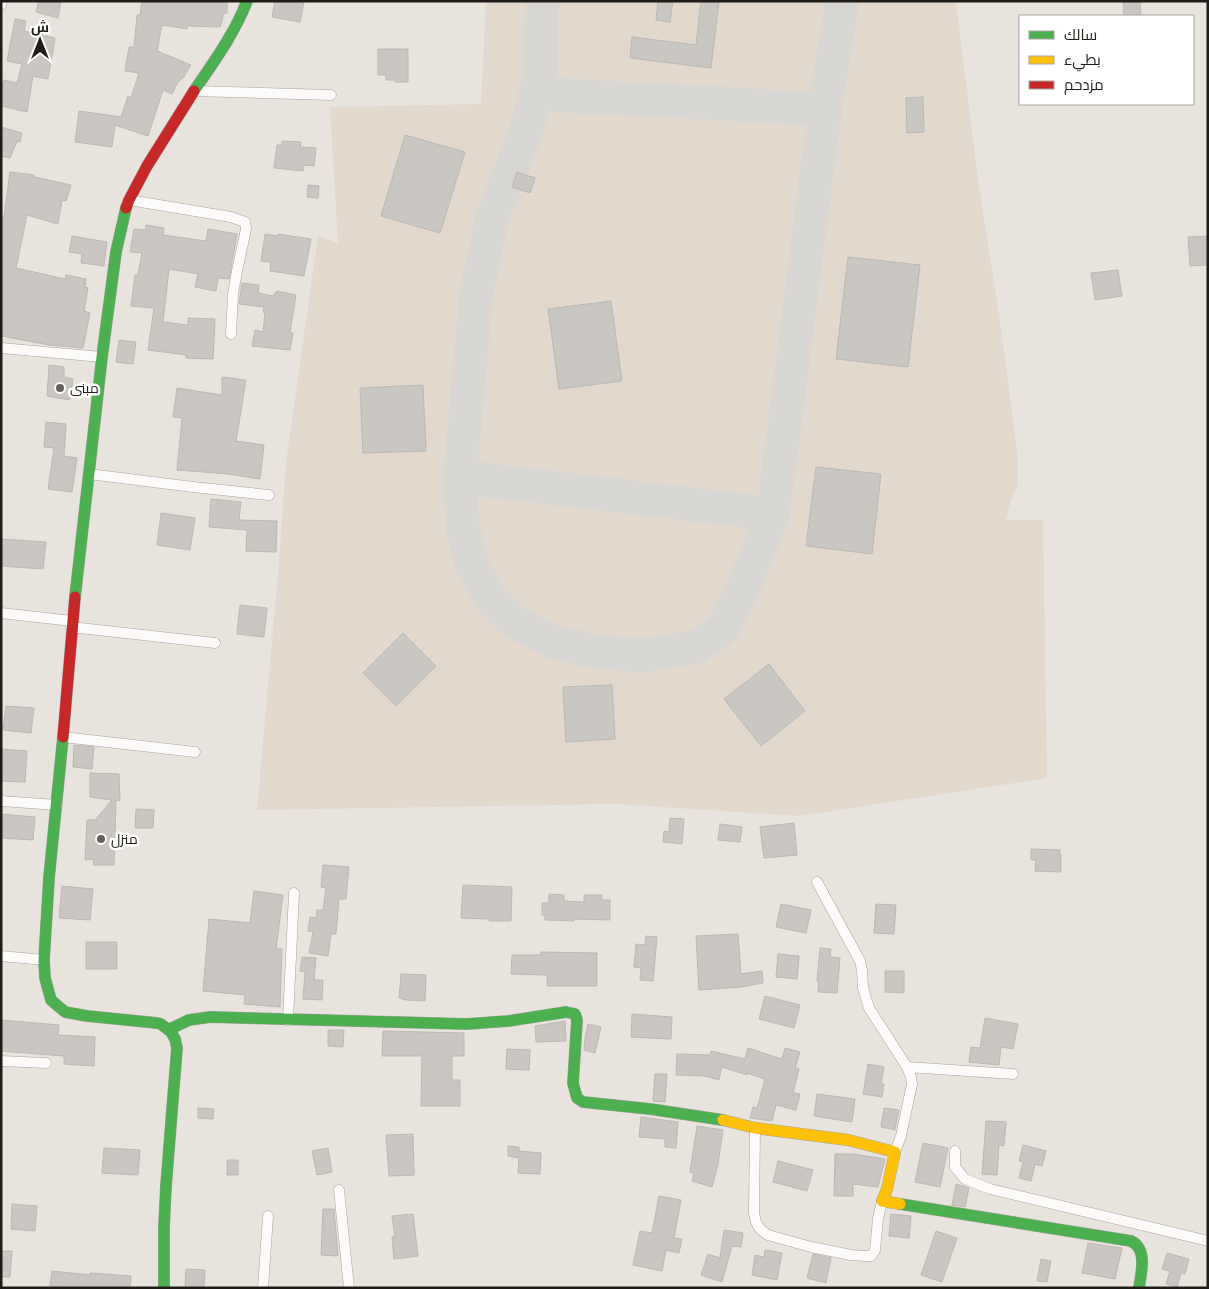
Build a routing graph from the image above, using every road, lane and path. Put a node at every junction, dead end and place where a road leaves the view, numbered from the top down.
1 (247, 1) edge
2 (194, 91) junction
3 (331, 95) dead end
4 (129, 200) junction
5 (231, 334) dead end
6 (1, 348) edge
7 (102, 356) junction
8 (89, 474) junction
9 (269, 495) dead end
10 (1, 613) edge
11 (71, 624) junction
12 (215, 642) dead end
13 (63, 737) junction
14 (195, 752) dead end
15 (1, 801) edge
16 (57, 805) junction
17 (817, 882) dead end
18 (294, 893) dead end
19 (1, 956) edge
20 (44, 960) junction
21 (288, 1020) junction
22 (170, 1029) junction
23 (1, 1061) edge
24 (46, 1063) dead end
25 (907, 1067) junction
26 (1013, 1074) dead end
27 (755, 1128) junction
28 (955, 1151) dead end
29 (895, 1152) junction
30 (339, 1190) dead end
31 (882, 1202) junction
32 (268, 1216) dead end
33 (1208, 1241) edge
34 (164, 1288) edge
35 (263, 1288) edge
36 (348, 1288) edge
37 (1139, 1288) edge

1 - 2 main road
2 - 3 street
2 - 4 main road
4 - 5 street
4 - 7 main road
6 - 7 street
7 - 8 main road
8 - 9 street
8 - 11 main road
10 - 11 street
11 - 12 street
11 - 13 main road
13 - 14 street
13 - 16 main road
15 - 16 street
16 - 20 main road
17 - 25 street
18 - 21 street
19 - 20 street
20 - 22 main road
21 - 22 main road
21 - 27 main road
22 - 34 main road
23 - 24 street
25 - 26 street
25 - 29 street
27 - 29 main road
27 - 31 street
28 - 33 street
29 - 31 main road
30 - 36 street
31 - 37 main road
32 - 35 street

